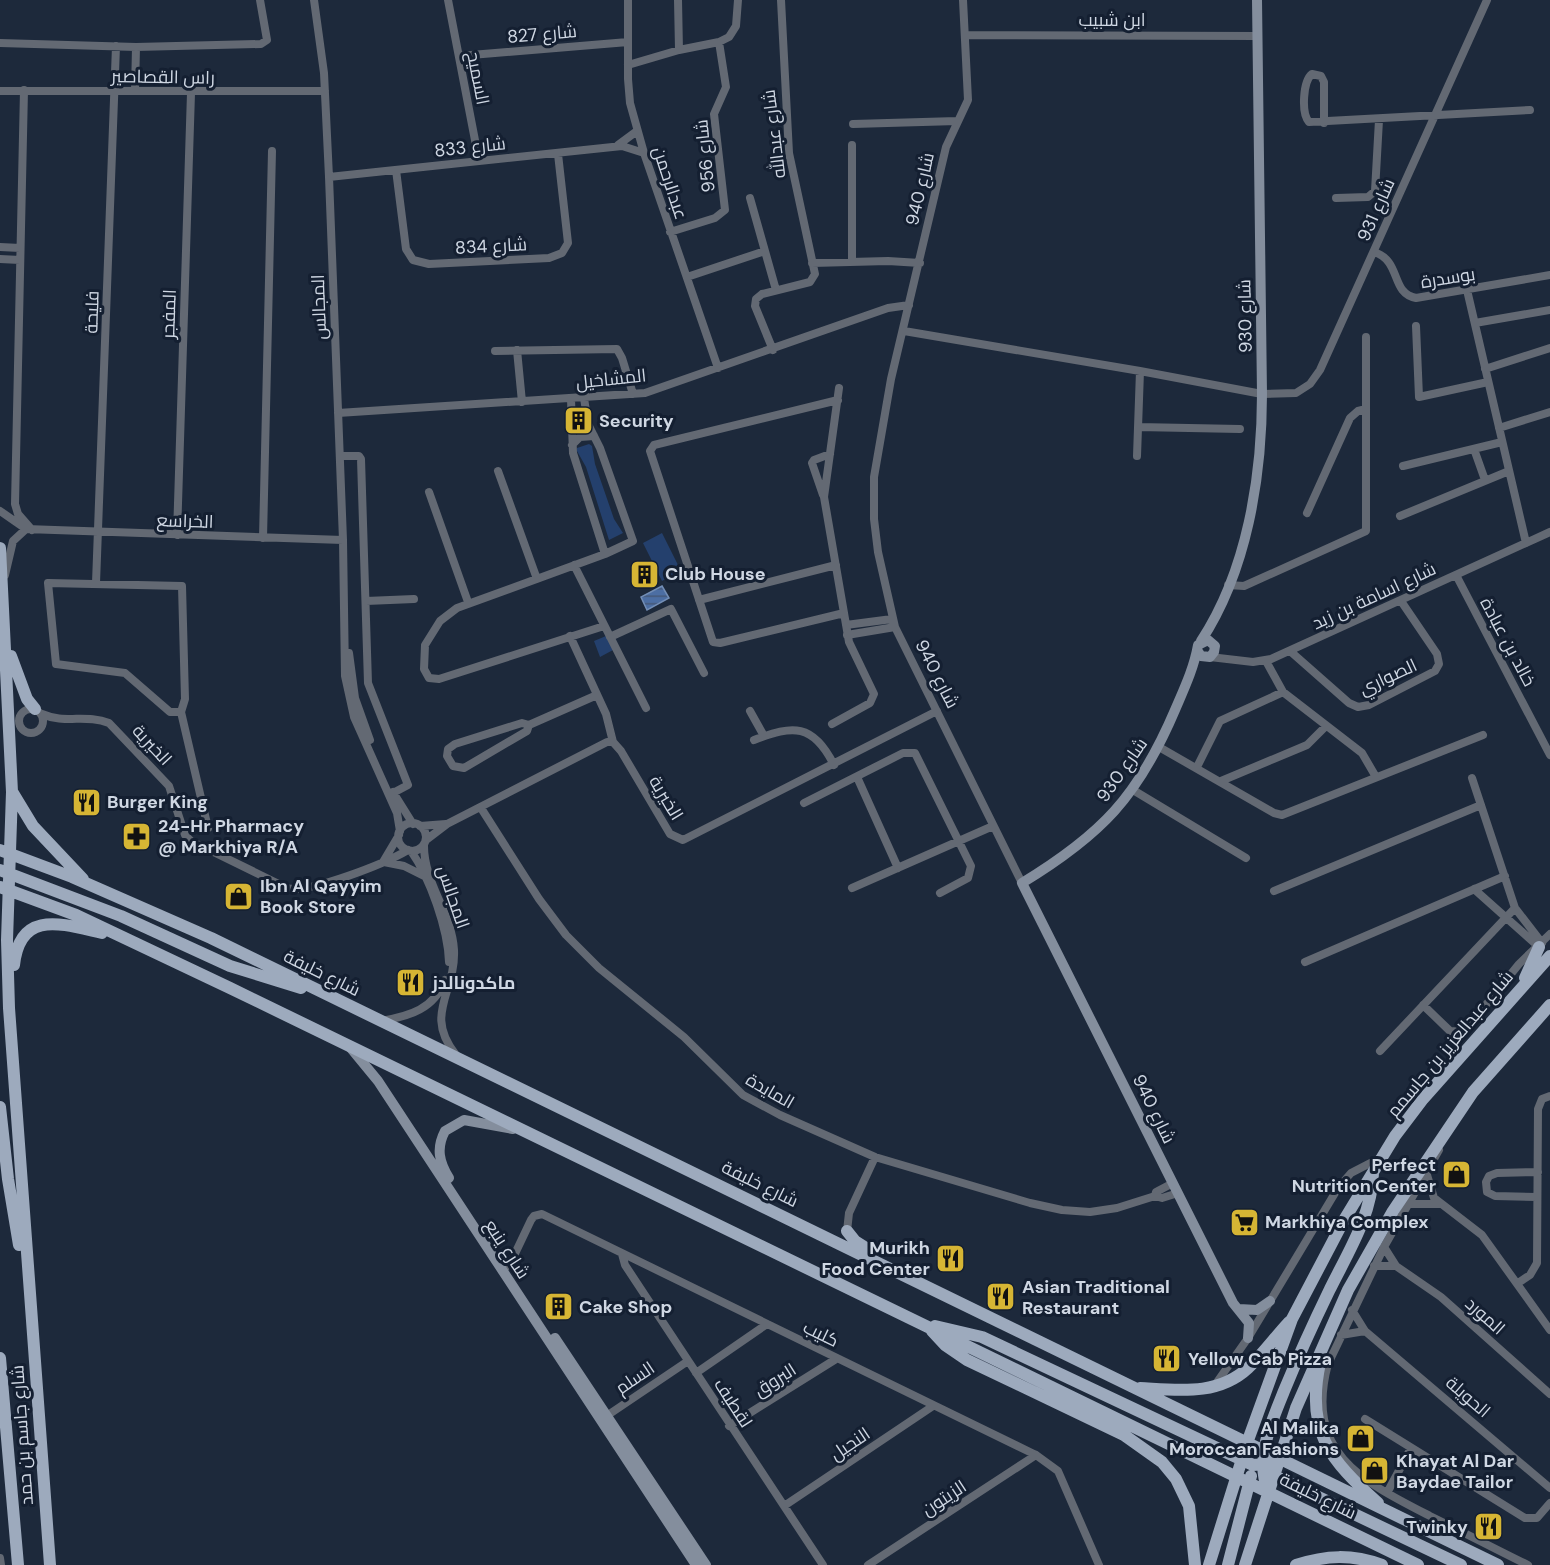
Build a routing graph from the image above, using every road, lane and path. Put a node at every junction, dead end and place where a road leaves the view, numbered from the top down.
1 (260, 0) edge
2 (314, 0) edge
3 (448, 0) edge
4 (628, 0) edge
5 (678, 0) edge
6 (738, 0) edge
7 (781, 0) edge
8 (963, 0) edge
9 (1257, 0) edge
10 (1487, 0) edge
11 (966, 36) junction
12 (1257, 36) junction
13 (627, 42) junction
14 (719, 42) junction
15 (0, 43) edge
16 (116, 46) junction
17 (136, 46) junction
18 (679, 50) junction
19 (459, 56) junction
20 (627, 65) junction
21 (24, 90) junction
22 (0, 91) edge
23 (115, 91) junction
24 (135, 91) junction
25 (325, 91) junction
26 (191, 93) junction
27 (1530, 110) dead end
28 (1434, 116) junction
29 (1379, 120) junction
30 (957, 121) junction
31 (1324, 123) junction
32 (854, 124) dead end
33 (637, 130) junction
34 (852, 145) dead end
35 (614, 147) junction
36 (272, 151) dead end
37 (644, 153) junction
38 (558, 154) junction
39 (479, 161) junction
40 (396, 170) junction
41 (329, 177) junction
42 (750, 198) dead end
43 (1336, 198) dead end
44 (670, 232) junction
45 (0, 248) edge
46 (20, 248) junction
47 (765, 251) junction
48 (1374, 252) junction
49 (0, 259) edge
50 (20, 260) junction
51 (852, 261) junction
52 (920, 262) junction
53 (812, 263) junction
54 (1550, 275) edge
55 (687, 277) junction
56 (776, 290) junction
57 (1467, 290) junction
58 (909, 305) junction
59 (1550, 310) edge
60 (1475, 323) junction
61 (1416, 326) dead end
62 (904, 331) junction
63 (1366, 337) dead end
64 (1550, 348) edge
65 (517, 350) junction
66 (773, 350) junction
67 (495, 351) dead end
68 (718, 369) junction
69 (1485, 369) junction
70 (1140, 371) junction
71 (1488, 382) junction
72 (839, 387) dead end
73 (633, 394) junction
74 (1262, 394) junction
75 (584, 398) junction
76 (571, 399) junction
77 (838, 400) junction
78 (522, 402) junction
79 (1366, 409) junction
80 (1550, 412) edge
81 (338, 413) junction
82 (1138, 427) junction
83 (1240, 429) dead end
84 (1499, 429) junction
85 (594, 436) junction
86 (1502, 442) junction
87 (572, 445) junction
88 (1474, 449) junction
89 (830, 454) junction
90 (340, 456) junction
91 (1137, 456) dead end
92 (1403, 466) dead end
93 (498, 471) dead end
94 (1509, 471) junction
95 (1485, 480) junction
96 (429, 492) dead end
97 (824, 497) junction
98 (0, 511) edge
99 (1307, 513) dead end
100 (1400, 516) dead end
101 (29, 530) junction
102 (1550, 532) edge
103 (98, 533) junction
104 (177, 535) junction
105 (263, 538) junction
106 (343, 540) junction
107 (1526, 543) junction
108 (0, 548) edge
109 (605, 554) junction
110 (574, 566) junction
111 (836, 566) junction
112 (1456, 575) junction
113 (537, 579) junction
114 (96, 583) junction
115 (2, 585) junction
116 (1228, 585) junction
117 (414, 599) dead end
118 (366, 600) junction
119 (699, 600) junction
120 (1401, 601) junction
121 (468, 602) junction
122 (844, 613) junction
123 (345, 614) junction
124 (892, 618) junction
125 (1213, 624) junction
126 (846, 625) junction
127 (604, 626) junction
128 (895, 627) junction
129 (847, 635) junction
130 (570, 636) junction
131 (610, 637) junction
132 (6, 642) junction
133 (1214, 645) junction
134 (1290, 651) junction
135 (1203, 652) junction
136 (1232, 658) junction
137 (1266, 661) junction
138 (704, 674) dead end
139 (1283, 692) junction
140 (597, 695) junction
141 (646, 708) dead end
142 (38, 711) junction
143 (750, 711) dead end
144 (937, 711) junction
145 (180, 712) junction
146 (62, 720) junction
147 (832, 724) dead end
148 (529, 725) junction
149 (43, 726) junction
150 (1325, 727) junction
151 (1483, 735) dead end
152 (764, 736) junction
153 (754, 740) dead end
154 (613, 742) junction
155 (1159, 747) junction
156 (1550, 755) edge
157 (834, 765) junction
158 (1197, 767) junction
159 (857, 777) junction
160 (1377, 777) junction
161 (1472, 778) dead end
162 (1221, 781) junction
163 (1133, 790) junction
164 (12, 792) junction
165 (393, 793) junction
166 (804, 803) dead end
167 (1481, 805) junction
168 (481, 808) junction
169 (447, 824) junction
170 (417, 825) junction
171 (993, 826) junction
172 (208, 828) dead end
173 (399, 833) junction
174 (425, 842) junction
175 (959, 842) junction
176 (409, 851) junction
177 (6, 852) edge
178 (1246, 858) dead end
179 (383, 862) junction
180 (0, 863) edge
181 (898, 868) junction
182 (4, 873) edge
183 (424, 876) junction
184 (1505, 876) junction
185 (1022, 883) junction
186 (91, 885) junction
187 (852, 888) dead end
188 (5, 889) edge
189 (1474, 889) junction
190 (1274, 891) dead end
191 (940, 892) dead end
192 (1515, 908) junction
193 (1505, 919) junction
194 (1550, 934) edge
195 (124, 938) junction
196 (1540, 945) junction
197 (1550, 956) edge
198 (1305, 962) dead end
199 (1520, 988) junction
200 (317, 990) junction
201 (1423, 1005) junction
202 (1550, 1005) edge
203 (9, 1008) junction
204 (379, 1021) junction
205 (348, 1044) junction
206 (1380, 1052) dead end
207 (461, 1061) junction
208 (1550, 1096) edge
209 (0, 1107) edge
210 (523, 1132) junction
211 (1445, 1132) junction
212 (875, 1157) junction
213 (1381, 1158) junction
214 (1373, 1172) junction
215 (1538, 1172) junction
216 (1427, 1175) junction
217 (1173, 1183) junction
218 (1178, 1193) junction
219 (1155, 1196) junction
220 (1537, 1197) junction
221 (458, 1198) junction
222 (1410, 1204) junction
223 (1440, 1204) junction
224 (847, 1231) joint
225 (1384, 1247) junction
226 (622, 1254) junction
227 (1374, 1266) junction
228 (1396, 1266) junction
229 (505, 1269) junction
230 (1518, 1283) junction
231 (932, 1287) junction
232 (1270, 1301) junction
233 (1239, 1309) junction
234 (1352, 1310) junction
235 (32, 1317) junction
236 (1292, 1319) junction
237 (767, 1324) junction
238 (928, 1325) junction
239 (1550, 1330) edge
240 (1365, 1331) junction
241 (1335, 1333) junction
242 (1248, 1338) junction
243 (0, 1358) edge
244 (836, 1359) junction
245 (688, 1361) junction
246 (696, 1372) junction
247 (1136, 1388) junction
248 (1212, 1388) junction
249 (1550, 1394) edge
250 (933, 1406) junction
251 (603, 1418) junction
252 (1365, 1419) dead end
253 (729, 1426) junction
254 (1246, 1443) junction
255 (1411, 1448) junction
256 (1263, 1451) junction
257 (1036, 1455) junction
258 (1278, 1459) junction
259 (1257, 1467) junction
260 (1236, 1477) junction
261 (1249, 1483) junction
262 (1550, 1488) edge
263 (1268, 1491) junction
264 (1387, 1493) junction
265 (1550, 1503) edge
266 (784, 1506) junction
267 (1391, 1513) junction
268 (0, 1558) edge
269 (1, 1565) edge
270 (18, 1565) edge
271 (50, 1565) edge
272 (696, 1565) edge
273 (706, 1565) edge
274 (823, 1565) edge
275 (868, 1565) edge
276 (1099, 1565) edge
277 (1195, 1565) edge
278 (1209, 1565) edge
279 (1227, 1565) edge
280 (1245, 1565) edge
281 (1296, 1565) edge
282 (1382, 1565) edge
283 (1418, 1565) edge
284 (1461, 1565) edge
285 (1498, 1565) edge
286 (1528, 1565) edge

1 - 17 street
2 - 25 street, المجالس
3 - 19 street, السميح
4 - 13 street, عبدالرحمن
5 - 18 street
6 - 14 street
7 - 53 street, شارع عبدالله
8 - 11 street, شارع 940
9 - 12 street, شارع 930
10 - 28 street, شارع 931
11 - 12 street, ابن شبيب
11 - 30 street, شارع 940
12 - 74 street, شارع 930
13 - 19 street, شارع 827
13 - 20 street, عبدالرحمن
14 - 18 street
14 - 44 street, شارع 956
15 - 16 street
16 - 17 street
16 - 23 street, فليحة
17 - 24 street
18 - 20 street
19 - 39 street, السميح
20 - 33 street, عبدالرحمن
21 - 22 street, راس القصاصير
21 - 23 street, راس القصاصير
21 - 46 street
23 - 24 street, راس القصاصير
23 - 103 street, فليحة
24 - 26 street, راس القصاصير
25 - 26 street, راس القصاصير
25 - 41 street, المجالس
26 - 104 street, المفجر
27 - 28 street
28 - 29 street
28 - 48 street, شارع 931
29 - 31 street
29 - 43 street
30 - 32 street
30 - 52 street, شارع 940
31 - 31 street
33 - 35 street, شارع 833
33 - 37 street, عبدالرحمن
34 - 51 street
35 - 37 street, شارع 833
35 - 38 street, شارع 833
36 - 105 street
37 - 44 street, عبدالرحمن
38 - 39 street, شارع 833
38 - 40 street, شارع 834
39 - 40 street, شارع 833
40 - 41 street, شارع 833
41 - 81 street, المجالس
42 - 47 street
44 - 55 street, عبدالرحمن
45 - 46 street
46 - 50 street
47 - 55 street
47 - 56 street
48 - 57 street, بوسدرة
48 - 74 street, شارع 931
49 - 50 street
50 - 101 street
51 - 52 street
51 - 53 street
52 - 58 street, شارع 940
53 - 56 street
54 - 57 street, بوسدرة
55 - 68 street, عبدالرحمن
56 - 66 street
57 - 60 street
58 - 62 street, شارع 940
58 - 66 street, المشاخيل
59 - 60 street
60 - 69 street
61 - 71 street
62 - 70 street, شارع 931
62 - 124 street, شارع 940
63 - 79 street
64 - 69 street
65 - 67 street
65 - 73 street
65 - 78 street
66 - 68 street, المشاخيل
68 - 73 street, المشاخيل
69 - 71 street
70 - 74 street, شارع 931
70 - 82 street
71 - 84 street
72 - 77 street
73 - 75 street, المشاخيل
74 - 116 street, شارع 930
75 - 76 street, المشاخيل
75 - 85 street
76 - 78 street, المشاخيل
76 - 87 street
77 - 89 street
77 - 119 street
78 - 81 street, المشاخيل
79 - 99 street
79 - 116 street
80 - 84 street
81 - 90 street, المجالس
82 - 83 street
82 - 91 street
84 - 86 street
85 - 87 street
85 - 109 street
86 - 88 street
86 - 94 street
87 - 109 street
88 - 92 street
88 - 95 street
89 - 97 street
89 - 97 street
90 - 106 street, المجالس
90 - 118 street
93 - 113 street
94 - 95 street
94 - 107 street
95 - 100 street
96 - 121 street
97 - 111 street
98 - 101 street
101 - 103 street, الخراسع
101 - 115 street
102 - 107 street, شارع اسامة بن زيد
103 - 104 street, الخراسع
103 - 114 street, فليحة
104 - 105 street, الخراسع
105 - 106 street, الخراسع
106 - 123 street, المجالس
107 - 112 street, شارع اسامة بن زيد
108 - 115 main road
109 - 110 street
110 - 113 street
110 - 127 street
111 - 119 street
111 - 122 street
112 - 120 street, شارع اسامة بن زيد
112 - 156 street, خالد بن عبادة
113 - 121 street
114 - 145 street
114 - 145 street
115 - 132 main road
116 - 125 street, شارع 930
117 - 118 street
118 - 165 street
119 - 122 street
120 - 134 street, شارع اسامة بن زيد
120 - 134 street, الصواري
121 - 130 street
122 - 126 street
123 - 165 street, المجالس
123 - 173 street, المجالس
124 - 126 street
124 - 128 street, شارع 940
125 - 133 street, شارع 930
125 - 135 street, شارع 930
126 - 129 street
127 - 130 street
127 - 131 street
128 - 129 street
128 - 144 street, شارع 940
129 - 147 street
130 - 140 street
131 - 138 street
131 - 141 street
132 - 142 main road
132 - 164 main road
133 - 135 street
133 - 136 street, شارع اسامة بن زيد
134 - 137 street, شارع اسامة بن زيد
135 - 136 street, شارع اسامة بن زيد
135 - 155 street, شارع 930
136 - 137 street, شارع اسامة بن زيد
137 - 139 street
139 - 150 street
139 - 158 street
140 - 148 street
140 - 154 street
142 - 146 street, الخيرية
142 - 149 street
142 - 149 street
143 - 152 street
144 - 157 street, الخيرية
144 - 171 street, شارع 940
145 - 172 street
146 - 149 street, الخيرية
146 - 179 street, الخيرية
148 - 148 street
150 - 160 street
150 - 162 street
151 - 160 street
152 - 153 street
152 - 157 street
154 - 157 street, الخيرية
154 - 168 street
155 - 158 street
155 - 163 street, شارع 930
158 - 162 street
159 - 166 street
159 - 175 street
159 - 181 street
160 - 162 street
161 - 167 street
163 - 178 street
163 - 185 street, شارع 930
164 - 177 main road
164 - 186 main road
165 - 170 street, المجالس
167 - 184 street
167 - 190 street
168 - 169 street
168 - 212 street, المايدة
169 - 170 street
169 - 174 street
170 - 173 street
170 - 174 street
171 - 175 street
171 - 185 street, شارع 940
173 - 176 street
173 - 179 street
174 - 176 street
174 - 207 street, المجالس
175 - 181 street
175 - 191 street
176 - 179 street, الخيرية
176 - 183 street, المجالس
177 - 180 main road
177 - 182 main road
177 - 186 main road, شارع خليفة
179 - 183 street
181 - 187 street
182 - 188 main road
182 - 200 main road
183 - 204 street, المجالس
184 - 189 street
184 - 192 street
185 - 217 street, شارع 940
186 - 200 main road, شارع خليفة
188 - 195 main road, شارع خليفة
188 - 203 main road, شارع جاسم بن حمد
189 - 193 street
189 - 198 street
192 - 193 street
192 - 196 street
193 - 196 street
193 - 201 street
194 - 196 street, شارع عبدالعزيز بن جاسمم
195 - 203 main road
195 - 205 main road, شارع خليفة
196 - 199 main road
196 - 201 street, شارع عبدالعزيز بن جاسمم
197 - 199 main road, شارع عبدالعزيز بن جاسمم
199 - 213 main road, شارع عبدالعزيز بن جاسمم
200 - 204 main road, شارع خليفة
201 - 206 street
202 - 211 main road
203 - 235 main road, شارع جاسم بن حمد
204 - 207 main road, شارع خليفة
205 - 210 main road, شارع خليفة
205 - 221 street, شارع ينبع
207 - 231 main road, شارع خليفة
208 - 215 street
209 - 235 main road
210 - 221 street, شارع ينبع
210 - 238 main road, شارع خليفة
211 - 216 street
211 - 241 main road
212 - 219 street, المايدة
212 - 224 street
213 - 214 main road, شارع عبدالعزيز بن جاسمم
213 - 232 street, شارع عبدالعزيز بن جاسمم
214 - 236 main road, شارع عبدالعزيز بن جاسمم
214 - 256 main road
215 - 220 street
215 - 220 street
216 - 222 street
216 - 223 street
217 - 218 street, شارع 940
217 - 219 street, المايدة
218 - 219 street, المايدة
218 - 233 street, شارع 940
220 - 230 street
221 - 229 street, شارع ينبع
222 - 223 street
222 - 225 street
223 - 230 street
224 - 231 main road
225 - 227 street
225 - 228 street, المورد
226 - 229 street, كليب
226 - 237 street, كليب
226 - 245 street, لقطيف
227 - 228 street
227 - 234 street
228 - 249 street, المورد
229 - 251 street, شارع ينبع
230 - 239 street
231 - 247 main road, شارع خليفة
232 - 233 street
232 - 242 street, شارع عبدالعزيز بن جاسمم
233 - 242 street, شارع 940
234 - 240 street, الحويلة
234 - 241 street
235 - 271 main road, شارع جاسم بن حمد
236 - 248 main road
236 - 254 main road, شارع عبدالعزيز بن جاسمم
237 - 244 street, كليب
237 - 246 street
238 - 259 main road
238 - 260 main road, شارع خليفة
238 - 277 main road
240 - 241 street
240 - 262 street, الحويلة
241 - 258 main road
241 - 264 street, شارع خليفة
241 - 267 main road
242 - 248 street, شارع عبدالعزيز بن جاسمم
243 - 270 main road, شارع جاسم بن حمد
244 - 250 street, كليب
244 - 253 street, البروق
245 - 246 street, لقطيف
245 - 251 street, السلم
246 - 253 street, لقطيف
247 - 248 main road
247 - 254 main road, شارع خليفة
250 - 257 street, كليب
250 - 266 street, النجيل
251 - 272 street, شارع ينبع
251 - 273 street, شارع ينبع
252 - 255 street
253 - 266 street, لقطيف
254 - 256 main road, شارع خليفة
254 - 259 main road, شارع عبدالعزيز بن جاسمم
255 - 264 street
255 - 265 street
256 - 258 main road, شارع خليفة
256 - 259 main road
257 - 275 street, الزيتون
257 - 276 street, كليب
258 - 259 main road
258 - 267 main road, شارع خليفة
259 - 260 main road
259 - 261 main road
259 - 263 main road
259 - 284 main road
260 - 261 main road, شارع خليفة
260 - 278 main road
261 - 263 main road, شارع خليفة
261 - 279 main road
263 - 280 main road
263 - 283 main road, شارع خليفة
264 - 286 street, شارع خليفة
266 - 274 street, لقطيف
267 - 285 main road, شارع خليفة
268 - 269 street
281 - 282 main road

